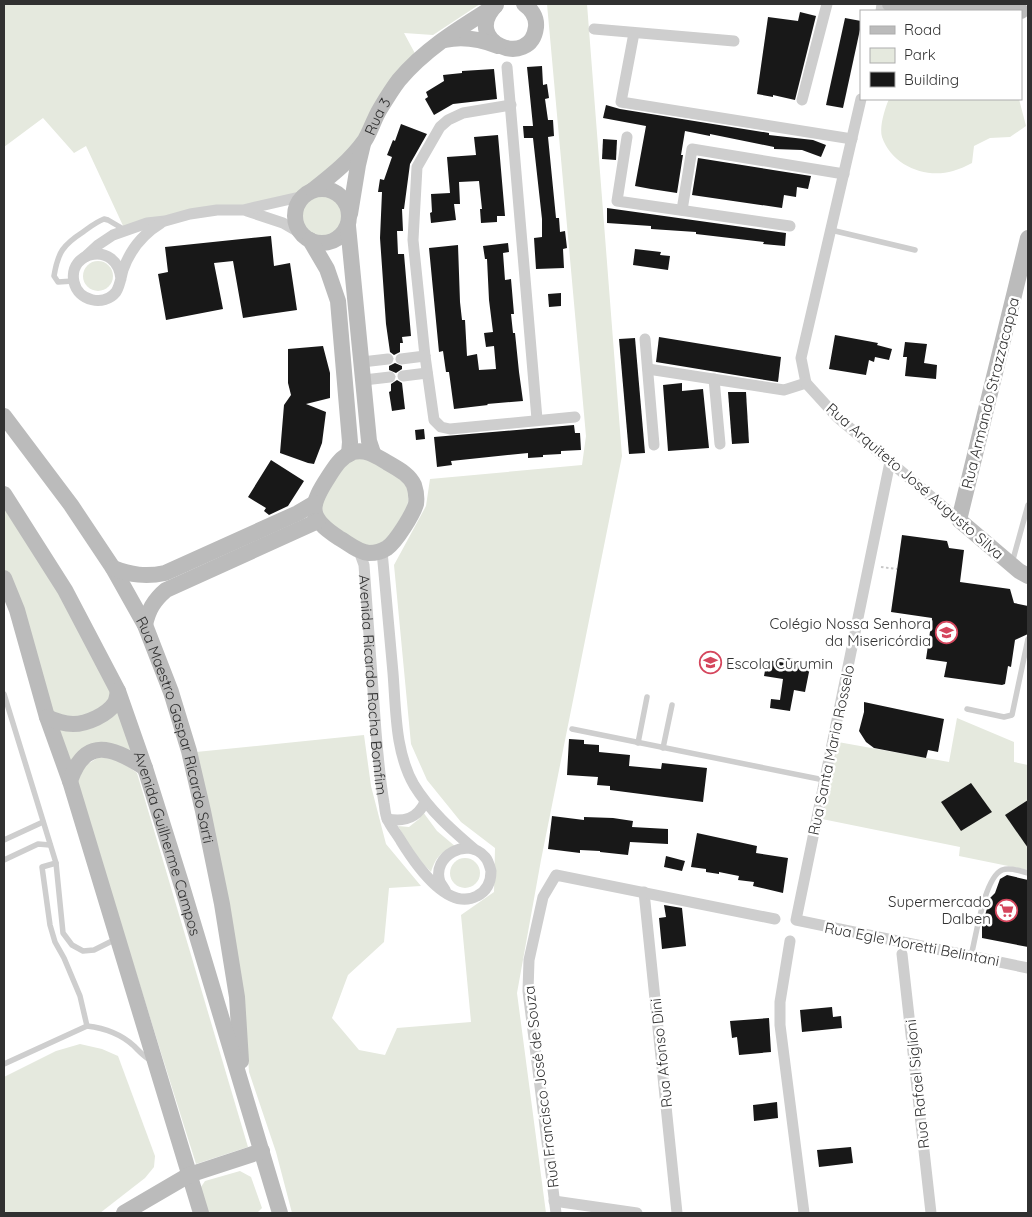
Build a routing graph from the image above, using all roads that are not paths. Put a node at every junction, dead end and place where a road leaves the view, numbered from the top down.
1 (524, 4) edge
2 (543, 4) edge
3 (827, 4) edge
4 (890, 4) edge
5 (496, 5) edge
6 (1002, 10) edge
7 (536, 27) junction
8 (594, 29) dead end
9 (634, 33) junction
10 (734, 41) dead end
11 (440, 42) junction
12 (498, 46) junction
13 (507, 68) dead end
14 (802, 100) dead end
15 (861, 100) edge
16 (511, 105) junction
17 (627, 138) dead end
18 (365, 139) junction
19 (852, 140) junction
20 (844, 174) junction
21 (308, 193) junction
22 (243, 210) junction
23 (682, 210) junction
24 (165, 221) junction
25 (349, 221) junction
26 (790, 226) dead end
27 (125, 230) junction
28 (831, 230) junction
29 (306, 237) junction
30 (1028, 238) edge
31 (915, 250) dead end
32 (85, 257) junction
33 (121, 279) junction
34 (73, 281) junction
35 (645, 339) dead end
36 (425, 356) junction
37 (401, 359) dead end
38 (388, 360) dead end
39 (362, 362) junction
40 (648, 369) junction
41 (428, 373) junction
42 (402, 376) dead end
43 (390, 377) dead end
44 (714, 379) junction
45 (364, 380) junction
46 (806, 383) junction
47 (4, 416) edge
48 (575, 417) dead end
49 (537, 419) junction
50 (720, 444) dead end
51 (654, 445) dead end
52 (373, 453) junction
53 (348, 454) junction
54 (890, 462) junction
55 (4, 494) edge
56 (315, 503) junction
57 (1028, 505) edge
58 (959, 520) junction
59 (318, 521) junction
60 (359, 551) junction
61 (382, 551) junction
62 (1012, 564) junction
63 (113, 568) junction
64 (1028, 576) edge
65 (4, 578) edge
66 (145, 625) junction
67 (1028, 640) edge
68 (118, 691) junction
69 (4, 694) edge
70 (647, 697) dead end
71 (672, 705) dead end
72 (967, 709) dead end
73 (46, 717) junction
74 (572, 730) dead end
75 (638, 743) junction
76 (663, 748) junction
77 (145, 768) junction
78 (824, 780) junction
79 (70, 781) junction
80 (426, 802) junction
81 (387, 819) junction
82 (43, 822) junction
83 (4, 840) edge
84 (50, 845) junction
85 (474, 849) junction
86 (4, 860) edge
87 (56, 863) junction
88 (1028, 873) edge
89 (446, 892) junction
90 (644, 892) junction
91 (775, 918) dead end
92 (796, 920) joint
93 (116, 938) junction
94 (790, 940) dead end
95 (902, 954) dead end
96 (972, 956) junction
97 (1028, 968) edge
98 (88, 1026) junction
99 (156, 1063) junction
100 (4, 1064) edge
101 (242, 1086) junction
102 (262, 1151) junction
103 (189, 1174) junction
104 (554, 1201) junction
105 (124, 1213) edge
106 (201, 1213) edge
107 (280, 1213) edge
108 (556, 1213) edge
109 (636, 1213) edge
110 (678, 1213) edge
111 (804, 1213) edge
112 (932, 1213) edge

1 - 7 street
2 - 7 street
3 - 14 street
4 - 6 street
5 - 11 street, Rua 3
5 - 12 street
7 - 12 street, Rua 3
8 - 9 street
9 - 10 street
9 - 19 street
11 - 12 street, Rua 3
11 - 18 street, Rua 3
13 - 16 street
15 - 19 street
16 - 36 street
16 - 49 street
17 - 23 street
18 - 21 street, Rua 3
18 - 25 street
19 - 20 street
20 - 23 street
20 - 28 street
21 - 22 street
21 - 25 street
21 - 29 street
22 - 24 street
22 - 29 street
23 - 26 street
24 - 27 street
24 - 33 street
25 - 29 street
25 - 39 street
27 - 32 street
27 - 34 lane
28 - 31 lane
28 - 46 street
29 - 53 street
30 - 58 street, Rua Armando Strazzacappa
32 - 33 street
32 - 34 street
33 - 34 street
35 - 40 street
36 - 37 street
36 - 41 street
38 - 39 street
39 - 45 street
40 - 44 street
40 - 51 street
41 - 42 street
41 - 49 street
43 - 45 street
44 - 46 street
44 - 50 street
45 - 52 street
46 - 54 street, Rua Arquiteto José Augusto Silva
47 - 63 street, Rua Maestro Gaspar Ricardo Sarti
48 - 49 street
52 - 53 street
52 - 61 street
53 - 56 street
54 - 58 street, Rua Arquiteto José Augusto Silva
54 - 78 street, Rua Santa Maria Rosselo
55 - 68 street, Avenida Guilherme Campos
56 - 59 street
56 - 63 street
57 - 62 lane
58 - 62 street, Rua Arquiteto José Augusto Silva
59 - 60 street
59 - 66 street
60 - 61 street, Avenida Ricardo Rocha Bomfim
60 - 81 street, Avenida Ricardo Rocha Bomfim
61 - 80 street, Avenida Ricardo Rocha Bomfim
62 - 64 street, Rua Arquiteto José Augusto Silva
63 - 66 street, Rua Maestro Gaspar Ricardo Sarti
65 - 73 street
66 - 101 street, Rua Maestro Gaspar Ricardo Sarti
67 - 72 lane
68 - 73 street
68 - 77 street, Avenida Guilherme Campos
69 - 82 lane
70 - 75 lane
71 - 76 lane
73 - 79 street
74 - 75 lane
75 - 76 lane
76 - 78 lane
77 - 79 street
77 - 101 street, Avenida Guilherme Campos
78 - 92 street, Rua Santa Maria Rosselo
79 - 93 street
80 - 81 street
80 - 85 street, Avenida Ricardo Rocha Bomfim
81 - 89 street, Avenida Ricardo Rocha Bomfim
82 - 83 lane
82 - 84 lane
84 - 86 lane
84 - 87 lane
85 - 89 street
85 - 89 street, Avenida Ricardo Rocha Bomfim
87 - 93 lane
87 - 98 lane
88 - 96 lane
90 - 91 street
90 - 104 street, Rua Francisco José de Souza
90 - 110 street, Rua Afonso Dini
92 - 96 street, Rua Egle Moretti Belintani
93 - 99 street
94 - 111 street
95 - 112 street, Rua Rafael Siglioni
96 - 97 street, Rua Egle Moretti Belintani
98 - 99 lane
98 - 100 lane
99 - 103 street
101 - 102 street, Avenida Guilherme Campos
102 - 103 street
102 - 107 street, Avenida Guilherme Campos
103 - 105 street
103 - 106 street
104 - 108 street, Rua Francisco José de Souza
104 - 109 street

